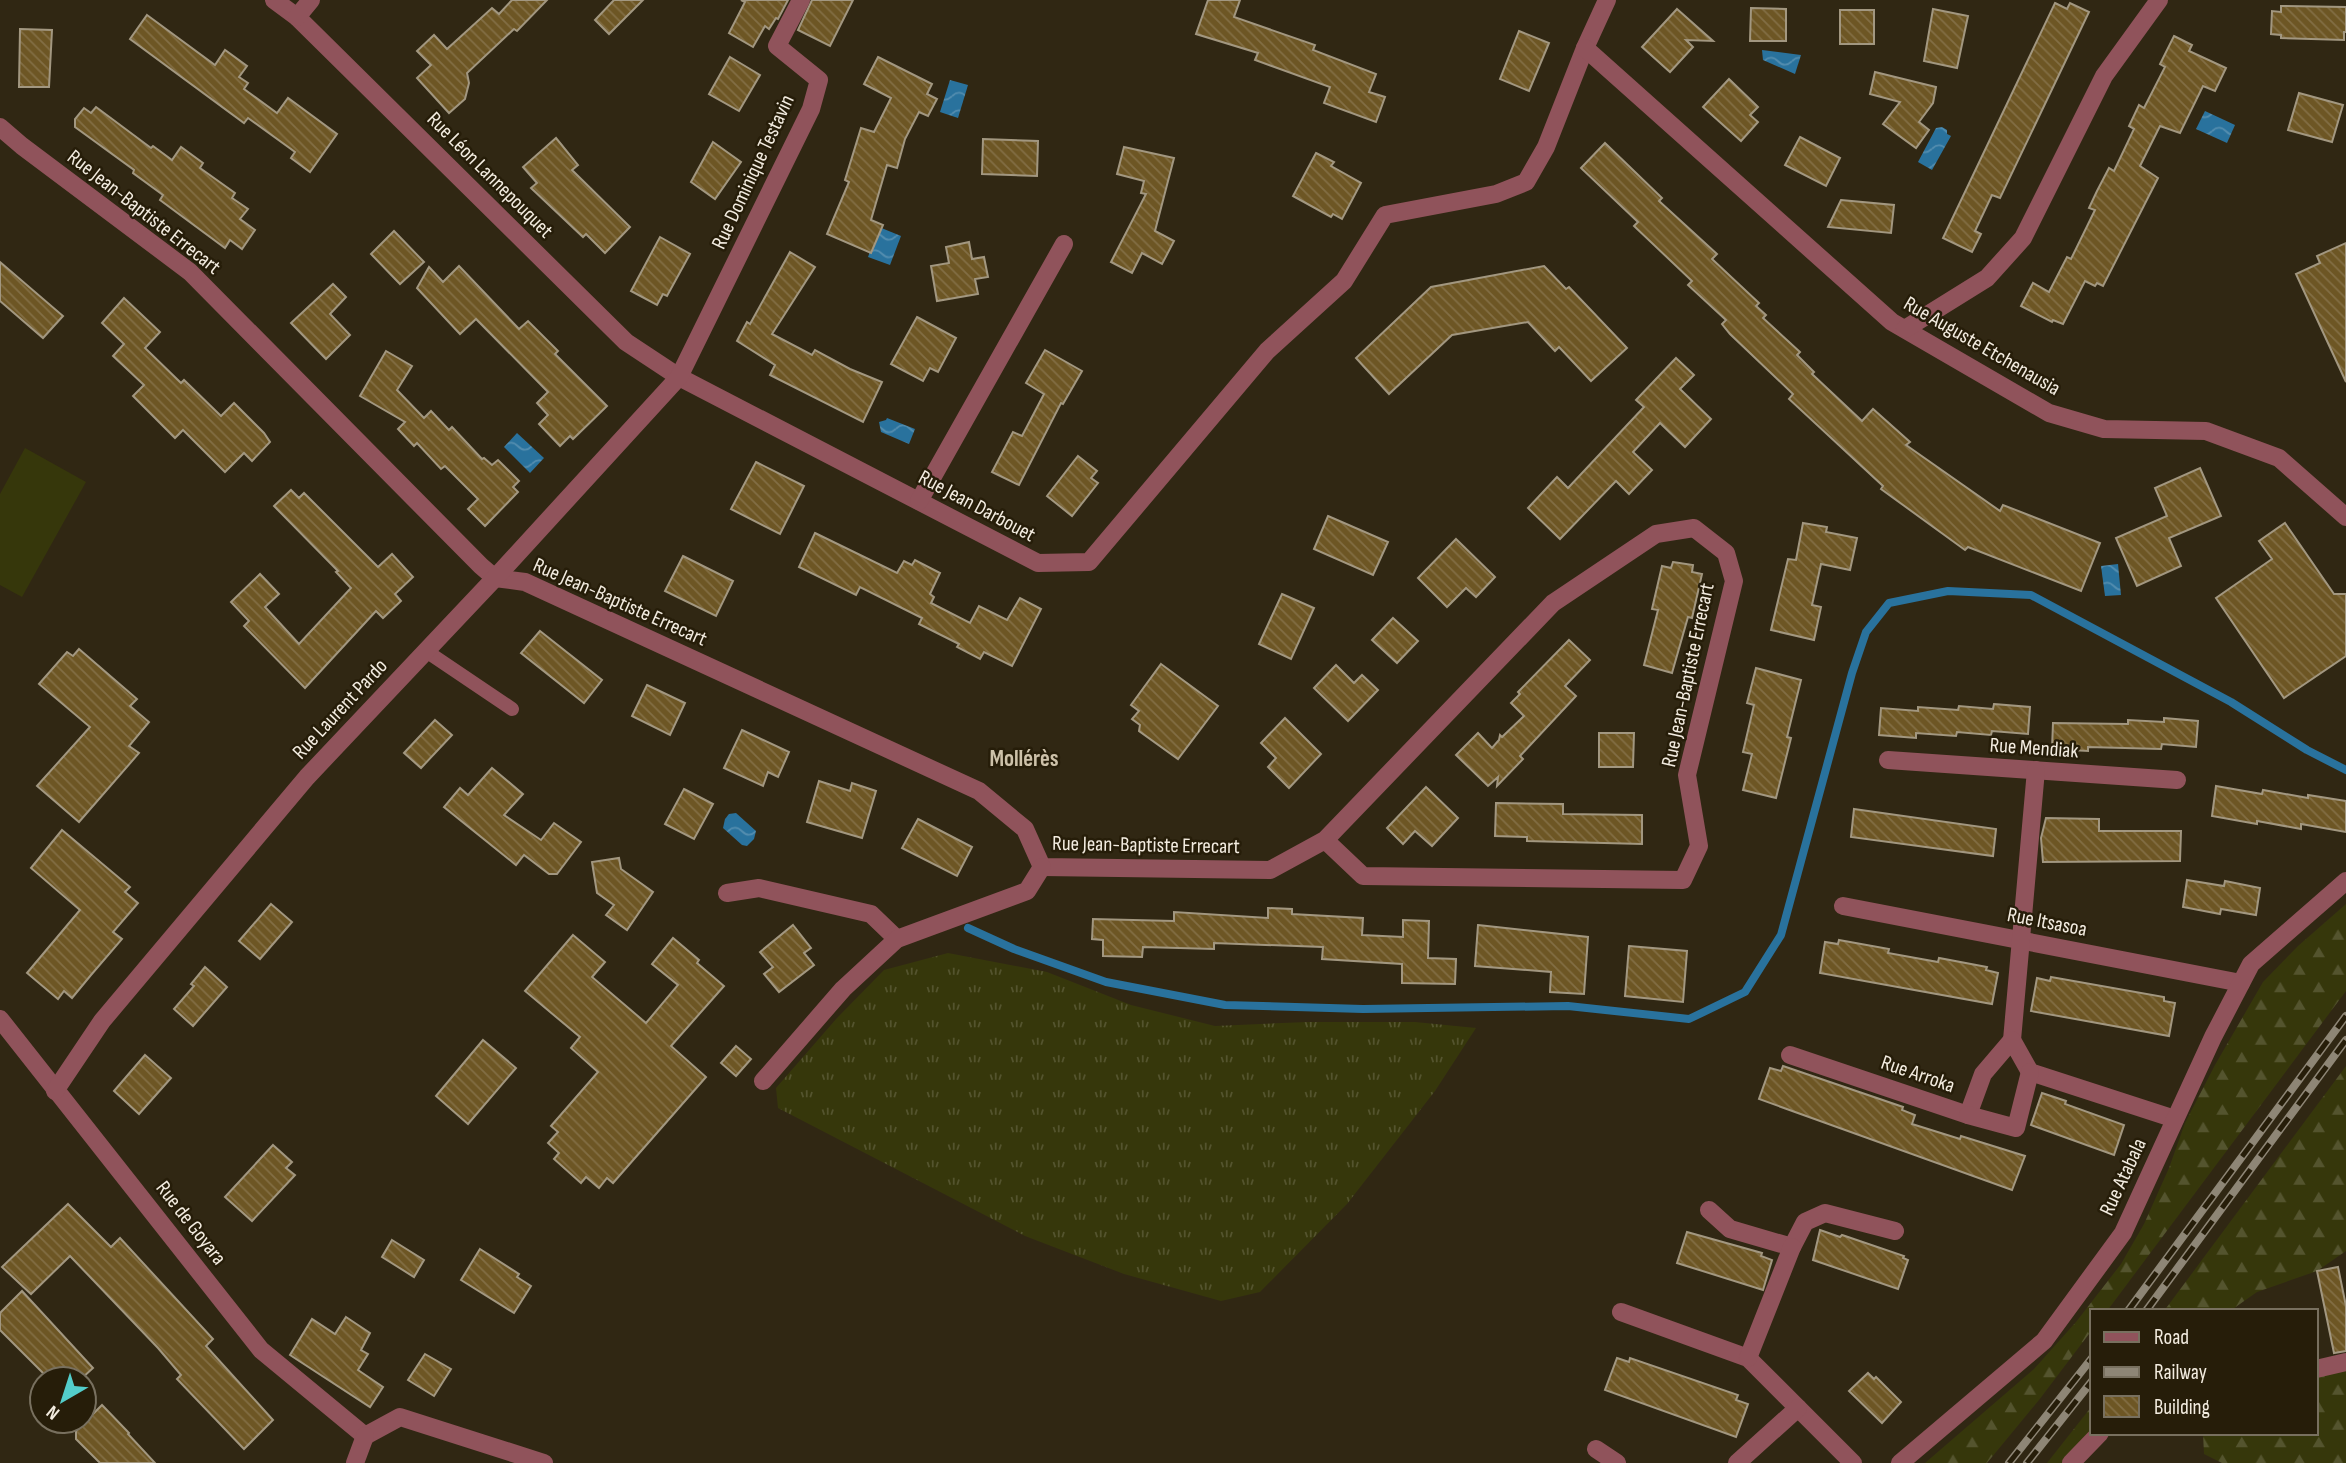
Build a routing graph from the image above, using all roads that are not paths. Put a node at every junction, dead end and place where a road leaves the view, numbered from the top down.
1 (274, 0) edge
2 (311, 0) edge
3 (801, 0) edge
4 (1607, 0) edge
5 (2159, 0) edge
6 (297, 17) junction
7 (1585, 48) junction
8 (0, 127) edge
9 (1064, 244) dead end
10 (1905, 329) junction
11 (679, 377) junction
12 (919, 501) junction
13 (2346, 517) edge
14 (495, 578) junction
15 (426, 651) junction
16 (512, 709) dead end
17 (1888, 760) dead end
18 (2036, 771) junction
19 (2177, 780) dead end
20 (1325, 840) junction
21 (1042, 867) junction
22 (2346, 881) edge
23 (727, 893) dead end
24 (1843, 906) dead end
25 (897, 939) junction
26 (2020, 940) junction
27 (2241, 984) junction
28 (0, 1019) edge
29 (2012, 1040) junction
30 (1790, 1055) dead end
31 (2030, 1072) junction
32 (763, 1081) dead end
33 (55, 1091) junction
34 (1968, 1115) junction
35 (2175, 1119) junction
36 (1709, 1210) dead end
37 (1895, 1231) dead end
38 (1793, 1247) junction
39 (1621, 1312) dead end
40 (1748, 1358) junction
41 (2346, 1362) edge
42 (2318, 1369) edge
43 (1798, 1408) junction
44 (2098, 1435) edge
45 (365, 1436) junction
46 (1596, 1449) dead end
47 (355, 1463) edge
48 (544, 1463) edge
49 (1617, 1463) edge
50 (1737, 1463) edge
51 (1853, 1463) edge
52 (1900, 1463) edge
53 (2071, 1463) edge

1 - 6 street, Rue Léon Lannepouquet
2 - 6 street
3 - 11 street, Rue Dominique Testavin
4 - 7 street, Rue Jean Darbouet
5 - 10 street
6 - 11 street, Rue Léon Lannepouquet
7 - 10 street, Rue Auguste Etchenausia
7 - 12 street, Rue Jean Darbouet
8 - 14 street, Rue Jean-Baptiste Errecart
9 - 12 street
10 - 13 street, Rue Auguste Etchenausia
11 - 12 street, Rue Jean Darbouet
11 - 14 street, Rue Laurent Pardo
14 - 15 street, Rue Laurent Pardo
14 - 21 street, Rue Jean-Baptiste Errecart
15 - 16 lane
15 - 33 street, Rue Laurent Pardo
17 - 18 street, Rue Mendiak
18 - 19 street, Rue Mendiak
18 - 26 street
20 - 20 street, Rue Jean-Baptiste Errecart
20 - 21 street, Rue Jean-Baptiste Errecart
21 - 25 street
22 - 27 street, Rue Atabala
23 - 25 street
24 - 26 street, Rue Itsasoa
25 - 32 street
26 - 27 street, Rue Itsasoa
26 - 29 street
27 - 35 street, Rue Atabala
28 - 33 street, Rue de Goyara
29 - 31 street
29 - 34 street, Rue Arroka
30 - 34 street, Rue Arroka
31 - 34 street
31 - 35 street
33 - 45 street, Rue de Goyara
35 - 52 street, Rue Atabala
36 - 38 street
37 - 38 street
38 - 40 street
39 - 40 street
40 - 43 street
41 - 42 street
43 - 50 street
43 - 51 street
44 - 53 street
45 - 47 street
45 - 48 street
46 - 49 street

